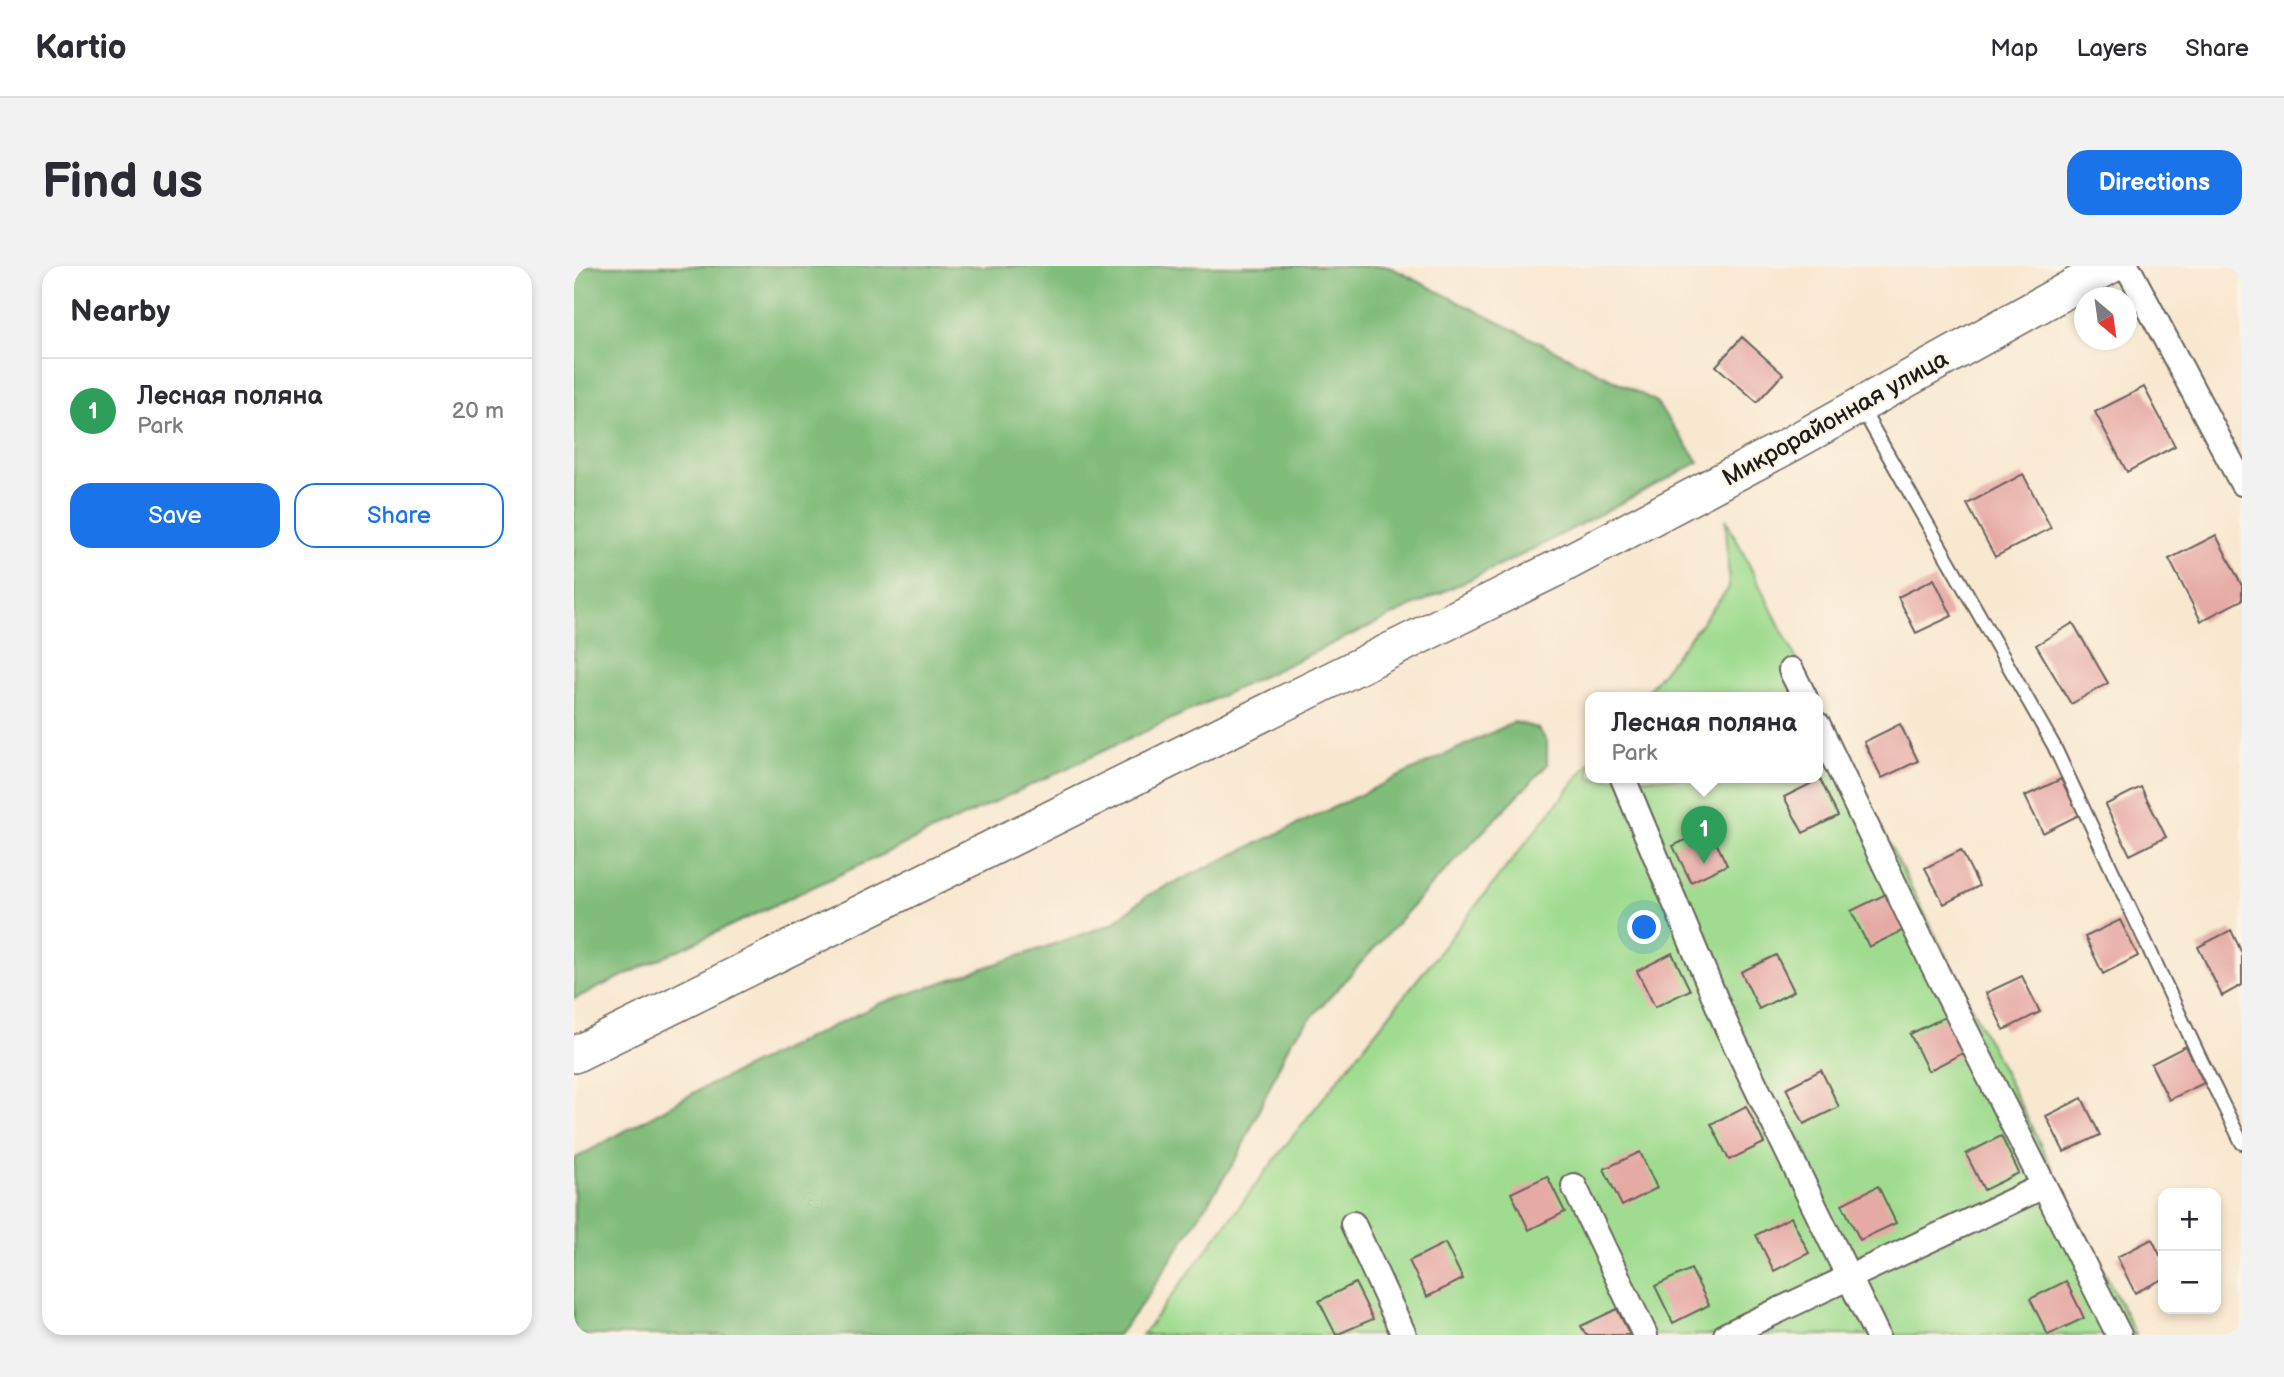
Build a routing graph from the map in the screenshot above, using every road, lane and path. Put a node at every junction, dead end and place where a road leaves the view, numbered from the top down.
1 (2110, 266) edge
2 (2127, 266) edge
3 (1860, 405) junction
4 (2242, 483) edge
5 (1791, 670) dead end
6 (1802, 692) edge
7 (1823, 735) edge
8 (1625, 783) edge
9 (574, 1055) edge
10 (2242, 1143) edge
11 (1574, 1185) dead end
12 (2044, 1186) junction
13 (1353, 1224) dead end
14 (1849, 1277) junction
15 (1404, 1335) edge
16 (1645, 1335) edge
17 (1726, 1335) edge
18 (1877, 1335) edge
19 (2119, 1335) edge

1 - 3 street, Микрорайонная улица
2 - 4 street
3 - 9 street, Микрорайонная улица
3 - 10 lane
5 - 6 street
7 - 12 street
8 - 14 street
11 - 16 street
12 - 14 street
12 - 19 street
13 - 15 street
14 - 17 street
14 - 18 street

